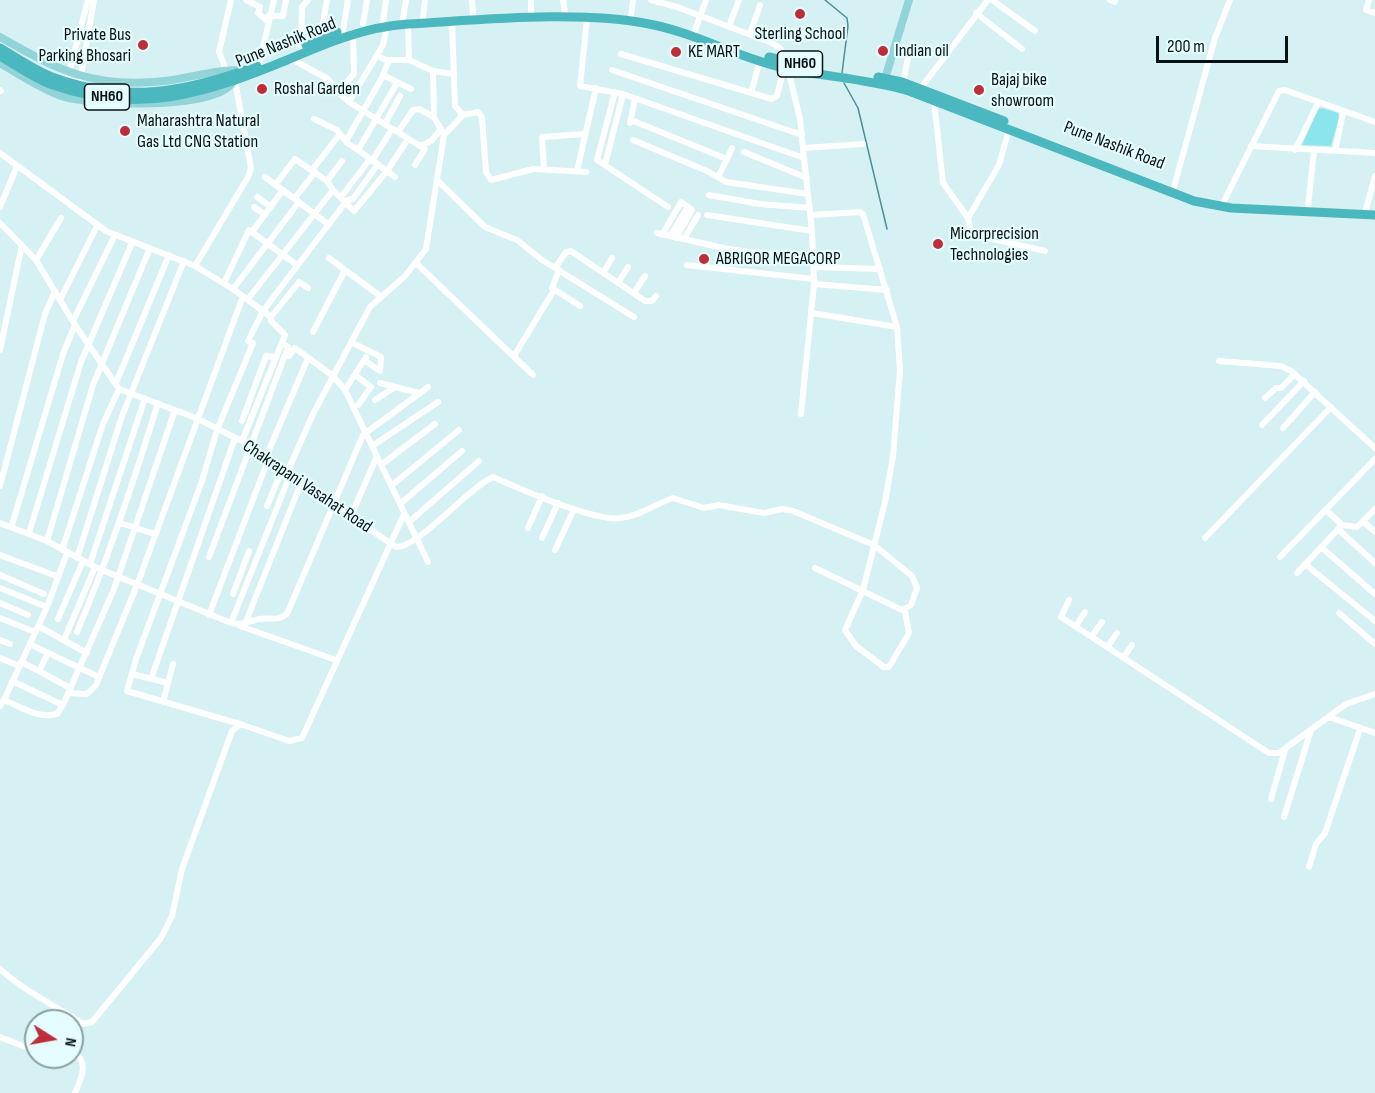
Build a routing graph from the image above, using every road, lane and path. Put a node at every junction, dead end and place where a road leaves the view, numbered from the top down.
1 (88, 0) edge
2 (94, 0) edge
3 (231, 0) edge
4 (246, 0) edge
5 (274, 0) edge
6 (286, 0) edge
7 (308, 0) edge
8 (327, 0) edge
9 (348, 0) edge
10 (367, 0) edge
11 (386, 0) edge
12 (406, 0) edge
13 (425, 0) edge
14 (472, 0) edge
15 (531, 0) edge
16 (537, 0) edge
17 (562, 0) edge
18 (633, 0) edge
19 (651, 0) edge
20 (706, 0) edge
21 (738, 0) edge
22 (909, 0) edge
23 (987, 0) edge
24 (992, 0) edge
25 (1230, 0) edge
26 (1369, 0) edge
27 (760, 5) dead end
28 (565, 13) junction
29 (976, 13) junction
30 (1375, 13) edge
31 (473, 15) junction
32 (531, 16) junction
33 (631, 16) junction
34 (700, 16) junction
35 (268, 18) junction
36 (423, 18) junction
37 (587, 19) junction
38 (406, 21) junction
39 (452, 22) junction
40 (363, 24) junction
41 (385, 24) junction
42 (729, 26) junction
43 (1035, 31) dead end
44 (348, 32) junction
45 (694, 34) junction
46 (750, 34) junction
47 (0, 37) edge
48 (320, 39) junction
49 (301, 47) junction
50 (0, 48) edge
51 (1022, 49) dead end
52 (909, 53) dead end
53 (621, 54) dead end
54 (0, 56) edge
55 (377, 56) junction
56 (290, 58) junction
57 (388, 60) junction
58 (409, 60) junction
59 (760, 60) junction
60 (0, 63) edge
61 (259, 65) junction
62 (785, 66) junction
63 (226, 70) junction
64 (245, 70) junction
65 (612, 70) dead end
66 (433, 72) junction
67 (69, 73) junction
68 (453, 74) junction
69 (383, 76) junction
70 (81, 77) junction
71 (885, 81) junction
72 (234, 82) junction
73 (221, 83) junction
74 (397, 83) junction
75 (903, 83) junction
76 (596, 88) junction
77 (411, 89) dead end
78 (920, 89) junction
79 (338, 92) junction
80 (615, 92) junction
81 (750, 93) junction
82 (623, 94) junction
83 (400, 96) dead end
84 (63, 97) junction
85 (635, 99) junction
86 (76, 100) junction
87 (934, 101) junction
88 (349, 102) junction
89 (1318, 103) junction
90 (364, 111) junction
91 (1343, 112) junction
92 (463, 115) junction
93 (434, 117) junction
94 (314, 119) dead end
95 (377, 119) junction
96 (1375, 122) edge
97 (385, 124) junction
98 (1009, 129) junction
99 (395, 131) junction
100 (443, 132) junction
101 (340, 134) junction
102 (585, 134) junction
103 (802, 135) junction
104 (408, 138) junction
105 (633, 140) dead end
106 (346, 141) junction
107 (863, 144) dead end
108 (420, 146) junction
109 (1251, 146) junction
110 (732, 148) dead end
111 (804, 148) junction
112 (358, 150) junction
113 (1295, 150) junction
114 (1314, 151) junction
115 (1335, 151) junction
116 (744, 152) dead end
117 (0, 153) edge
118 (1375, 153) edge
119 (804, 158) junction
120 (727, 159) junction
121 (342, 161) dead end
122 (373, 161) junction
123 (606, 161) dead end
124 (415, 165) dead end
125 (17, 166) junction
126 (544, 169) junction
127 (313, 171) junction
128 (387, 171) junction
129 (577, 171) junction
130 (585, 172) dead end
131 (1375, 176) edge
132 (265, 177) dead end
133 (395, 177) dead end
134 (718, 177) junction
135 (807, 178) junction
136 (327, 181) junction
137 (438, 181) junction
138 (276, 184) junction
139 (1174, 187) junction
140 (284, 190) junction
141 (333, 190) junction
142 (808, 194) junction
143 (709, 195) dead end
144 (257, 197) dead end
145 (297, 200) junction
146 (345, 200) junction
147 (1224, 201) junction
148 (1308, 206) junction
149 (0, 207) edge
150 (254, 207) dead end
151 (271, 207) junction
152 (668, 207) dead end
153 (1370, 209) edge
154 (810, 212) junction
155 (314, 213) junction
156 (265, 214) junction
157 (698, 214) dead end
158 (707, 215) dead end
159 (1375, 215) edge
160 (61, 218) dead end
161 (968, 218) junction
162 (0, 223) edge
163 (328, 224) junction
164 (97, 226) junction
165 (812, 231) junction
166 (252, 232) junction
167 (115, 235) junction
168 (666, 235) junction
169 (684, 239) junction
170 (132, 243) junction
171 (267, 243) junction
172 (22, 245) junction
173 (150, 248) junction
174 (1045, 251) dead end
175 (169, 255) junction
176 (282, 255) junction
177 (328, 258) dead end
178 (612, 258) dead end
179 (36, 260) junction
180 (184, 261) junction
181 (416, 263) junction
182 (813, 263) junction
183 (297, 265) junction
184 (687, 265) dead end
185 (195, 266) junction
186 (628, 267) dead end
187 (557, 269) junction
188 (880, 269) junction
189 (345, 270) junction
190 (603, 273) junction
191 (645, 276) dead end
192 (814, 282) junction
193 (224, 283) junction
194 (618, 284) junction
195 (308, 288) dead end
196 (233, 289) junction
197 (554, 290) junction
198 (886, 290) junction
199 (56, 291) junction
200 (634, 293) junction
201 (380, 296) junction
202 (656, 296) dead end
203 (245, 297) junction
204 (60, 300) junction
205 (580, 306) dead end
206 (263, 310) junction
207 (812, 313) junction
208 (271, 317) junction
209 (634, 317) dead end
210 (74, 323) junction
211 (897, 327) junction
212 (313, 332) dead end
213 (351, 342) junction
214 (282, 343) junction
215 (88, 345) junction
216 (0, 350) edge
217 (370, 352) junction
218 (289, 356) dead end
219 (514, 356) junction
220 (274, 357) junction
221 (308, 358) junction
222 (364, 360) junction
223 (1219, 361) dead end
224 (100, 364) junction
225 (1295, 374) junction
226 (355, 375) junction
227 (533, 375) dead end
228 (333, 376) junction
229 (1304, 381) junction
230 (380, 383) dead end
231 (117, 386) junction
232 (395, 387) junction
233 (428, 387) dead end
234 (345, 390) junction
235 (1316, 392) junction
236 (420, 393) junction
237 (132, 394) junction
238 (145, 398) junction
239 (1265, 398) dead end
240 (375, 400) dead end
241 (438, 402) dead end
242 (158, 403) junction
243 (358, 405) dead end
244 (1331, 407) junction
245 (175, 410) junction
246 (801, 414) dead end
247 (196, 418) junction
248 (242, 421) dead end
249 (435, 424) dead end
250 (1262, 426) dead end
251 (1283, 428) dead end
252 (217, 430) junction
253 (366, 430) junction
254 (459, 430) dead end
255 (235, 438) junction
256 (242, 441) junction
257 (250, 445) junction
258 (372, 446) junction
259 (1375, 448) edge
260 (462, 451) dead end
261 (377, 456) junction
262 (267, 459) junction
263 (1375, 459) edge
264 (480, 460) dead end
265 (381, 465) junction
266 (286, 473) junction
267 (301, 483) junction
268 (0, 486) edge
269 (392, 486) junction
270 (542, 496) junction
271 (558, 503) junction
272 (333, 504) junction
273 (400, 504) junction
274 (267, 506) dead end
275 (574, 509) junction
276 (1375, 509) edge
277 (1326, 510) junction
278 (404, 514) junction
279 (351, 516) junction
280 (1363, 521) junction
281 (409, 522) junction
282 (0, 523) edge
283 (120, 523) junction
284 (12, 525) junction
285 (1340, 527) junction
286 (135, 528) junction
287 (528, 528) dead end
288 (1375, 532) edge
289 (29, 533) junction
290 (156, 534) junction
291 (417, 538) junction
292 (543, 538) dead end
293 (1204, 538) dead end
294 (47, 541) junction
295 (390, 543) junction
296 (874, 544) junction
297 (1321, 547) junction
298 (555, 550) dead end
299 (65, 551) junction
300 (249, 551) dead end
301 (0, 555) edge
302 (209, 557) dead end
303 (1280, 557) dead end
304 (230, 559) junction
305 (86, 562) junction
306 (428, 562) dead end
307 (1375, 563) edge
308 (1305, 564) junction
309 (244, 565) junction
310 (815, 568) dead end
311 (104, 570) junction
312 (1297, 573) dead end
313 (0, 575) edge
314 (118, 576) junction
315 (59, 577) junction
316 (137, 585) junction
317 (0, 588) edge
318 (863, 590) junction
319 (44, 594) dead end
320 (160, 594) junction
321 (233, 594) dead end
322 (1375, 594) edge
323 (1070, 600) dead end
324 (177, 602) junction
325 (0, 603) edge
326 (47, 607) junction
327 (905, 611) junction
328 (1085, 612) dead end
329 (1339, 613) dead end
330 (28, 615) dead end
331 (209, 615) junction
332 (0, 618) edge
333 (58, 619) dead end
334 (1375, 621) edge
335 (1101, 622) dead end
336 (231, 623) junction
337 (245, 624) junction
338 (1076, 626) junction
339 (37, 629) junction
340 (77, 632) dead end
341 (1117, 633) dead end
342 (1092, 636) junction
343 (0, 640) edge
344 (64, 640) junction
345 (10, 644) dead end
346 (30, 644) junction
347 (1375, 644) edge
348 (1132, 645) dead end
349 (1108, 646) junction
350 (48, 653) junction
351 (87, 653) junction
352 (1124, 657) junction
353 (0, 658) edge
354 (336, 660) junction
355 (20, 664) junction
356 (173, 664) dead end
357 (79, 669) junction
358 (39, 671) junction
359 (132, 674) junction
360 (99, 677) junction
361 (151, 679) junction
362 (12, 681) junction
363 (168, 683) junction
364 (69, 691) junction
365 (1375, 694) edge
366 (163, 702) junction
367 (2, 703) edge
368 (63, 705) junction
369 (1329, 717) junction
370 (240, 724) junction
371 (1360, 729) junction
372 (1311, 730) junction
373 (1375, 733) edge
374 (1285, 750) junction
375 (1270, 799) dead end
376 (1284, 817) dead end
377 (1309, 867) dead end
378 (0, 969) edge
379 (0, 1037) edge
380 (24, 1046) edge
381 (83, 1069) edge
382 (75, 1093) edge

1 - 67 street
2 - 70 street
3 - 63 street
4 - 35 street
5 - 35 street
6 - 35 street
7 - 49 street
8 - 48 street
9 - 44 street
10 - 40 street
11 - 41 street
12 - 38 street
13 - 36 street
14 - 31 street
15 - 16 street
15 - 32 street
17 - 28 street
18 - 33 street
19 - 34 street
20 - 34 street
21 - 42 street
22 - 71 main road
23 - 29 street
24 - 43 street
25 - 139 street
26 - 30 street
27 - 46 street
28 - 32 highway, Pune Nashik Road / NH60
28 - 33 highway, Pune Nashik Road / NH60
29 - 51 street
29 - 78 street
31 - 32 highway, Pune Nashik Road / NH60
31 - 36 highway, Pune Nashik Road / NH60
32 - 37 highway, Pune Nashik Road / NH60
32 - 39 highway, Pune Nashik Road / NH60
33 - 45 highway, Pune Nashik Road / NH60
34 - 42 street
34 - 45 street
35 - 61 street
36 - 38 highway, Pune Nashik Road / NH60
37 - 45 highway, Pune Nashik Road / NH60
37 - 76 street
38 - 39 highway, Pune Nashik Road / NH60
38 - 41 highway, Pune Nashik Road / NH60
38 - 58 street
39 - 68 street
40 - 41 highway, Pune Nashik Road / NH60
40 - 44 highway, Pune Nashik Road / NH60
41 - 44 highway, Pune Nashik Road / NH60
41 - 55 street
42 - 46 street
44 - 48 highway, Pune Nashik Road / NH60
44 - 56 highway, Pune Nashik Road / NH60
44 - 79 street
45 - 59 highway, Pune Nashik Road / NH60
45 - 62 highway, Pune Nashik Road / NH60
46 - 62 street
47 - 67 main road
48 - 49 highway, Pune Nashik Road / NH60
49 - 61 highway, Pune Nashik Road / NH60
50 - 73 highway, NH60
52 - 75 street
53 - 81 street
54 - 73 highway, NH60
55 - 57 street
55 - 88 street
56 - 72 highway, Pune Nashik Road / NH60
56 - 79 street
57 - 58 street
57 - 69 street
58 - 66 street
59 - 62 highway, Pune Nashik Road / NH60
59 - 81 street
60 - 84 main road
61 - 64 highway, Pune Nashik Road / NH60
62 - 71 highway, Pune Nashik Road / NH60
62 - 81 street
62 - 103 street
63 - 64 main road
63 - 70 main road
64 - 73 highway, Pune Nashik Road / NH60
65 - 103 street
66 - 68 street
66 - 93 street
67 - 70 main road
67 - 84 street
68 - 92 street
69 - 74 street
69 - 90 street
70 - 86 street
71 - 75 highway, Pune Nashik Road / NH60
71 - 87 highway, Pune Nashik Road / NH60
72 - 73 highway, Pune Nashik Road / NH60
72 - 86 main road
72 - 185 street
74 - 77 street
74 - 95 street
75 - 78 highway, Pune Nashik Road / NH60
76 - 80 street
76 - 102 street
78 - 139 highway, Pune Nashik Road / NH60
79 - 88 street
80 - 82 street
80 - 152 street
82 - 85 street
82 - 123 street
83 - 97 street
84 - 86 main road
85 - 119 street
85 - 120 street
87 - 98 highway, Pune Nashik Road / NH60
87 - 161 street
88 - 90 street
89 - 91 street
89 - 109 street
89 - 113 street
90 - 95 street
90 - 106 street
91 - 96 street
91 - 115 street
92 - 100 street
92 - 126 street
93 - 99 street
93 - 100 street
94 - 101 street
95 - 97 street
95 - 112 street
97 - 99 street
98 - 159 highway, Pune Nashik Road / NH60
98 - 161 street
99 - 104 street
99 - 122 street
100 - 108 street
100 - 137 street
101 - 106 street
101 - 127 street
102 - 126 street
102 - 129 street
103 - 111 street
104 - 108 street
104 - 128 street
105 - 134 street
106 - 112 street
107 - 111 street
108 - 124 street
109 - 113 street
109 - 147 street
110 - 120 street
111 - 119 street
112 - 122 street
113 - 114 street
114 - 115 street
114 - 148 street
115 - 118 street
116 - 135 street
117 - 125 street
119 - 135 street
120 - 134 street
121 - 136 street
122 - 128 street
122 - 146 street
122 - 146 street
125 - 149 street
125 - 164 street
126 - 129 street
127 - 136 street
127 - 138 street
127 - 145 street
128 - 133 street
128 - 146 street
129 - 130 street
131 - 153 street
132 - 138 street
134 - 142 street
135 - 142 street
136 - 141 street
137 - 181 street
137 - 187 street
138 - 140 street
139 - 147 highway, Pune Nashik Road / NH60
140 - 145 street
140 - 151 street
141 - 146 street
141 - 155 street
142 - 154 street
143 - 154 street
144 - 151 street
145 - 155 street
145 - 171 street
146 - 163 street
147 - 148 highway, Pune Nashik Road / NH60
148 - 153 highway, Pune Nashik Road / NH60
150 - 156 street
151 - 156 street
154 - 165 street
154 - 188 street
155 - 163 street
155 - 176 street
156 - 166 street
157 - 169 street
158 - 165 street
160 - 179 street
161 - 174 street
162 - 172 street, Chakrapani Vasahat Road
163 - 183 street
164 - 167 street
164 - 204 street
165 - 182 street
166 - 171 street
166 - 193 street
167 - 170 street
167 - 210 street
168 - 168 street
168 - 169 street
169 - 182 street
170 - 173 street
170 - 215 street
171 - 176 street
171 - 196 street
172 - 179 street, Chakrapani Vasahat Road
172 - 216 street
173 - 175 street
173 - 224 street
175 - 180 street
175 - 231 street
176 - 183 street
176 - 203 street
177 - 189 street
178 - 190 street
179 - 199 street, Chakrapani Vasahat Road
180 - 185 street
180 - 237 street
181 - 201 street
181 - 219 street
182 - 188 street
182 - 192 street
183 - 206 street
184 - 192 street
185 - 193 street
186 - 194 street
187 - 190 street
187 - 197 street
187 - 209 street
188 - 198 street
189 - 201 street
189 - 212 street
190 - 194 street
191 - 200 street
192 - 198 street
192 - 207 street
193 - 196 street
194 - 200 street
195 - 208 street
196 - 203 street
197 - 205 street
197 - 219 street
198 - 211 street
199 - 204 street, Chakrapani Vasahat Road
199 - 268 street
200 - 202 street
201 - 213 street
203 - 206 street
203 - 247 street
204 - 210 street, Chakrapani Vasahat Road
206 - 208 street
206 - 252 street
207 - 211 street
207 - 246 street
208 - 214 street
210 - 215 street, Chakrapani Vasahat Road
210 - 284 street
211 - 296 street
213 - 217 street
213 - 228 street
214 - 220 street
214 - 257 street
215 - 224 street, Chakrapani Vasahat Road
215 - 289 street
217 - 222 street
217 - 222 street
218 - 221 street
219 - 227 street
220 - 248 street
220 - 256 street
221 - 228 street
221 - 262 street
222 - 226 street
223 - 225 street
224 - 231 street, Chakrapani Vasahat Road
224 - 294 street
225 - 229 street
225 - 239 street
226 - 234 street
226 - 243 street
228 - 234 street
228 - 266 street
229 - 235 street
229 - 250 street
230 - 232 street
231 - 237 street, Chakrapani Vasahat Road
231 - 299 street
232 - 236 street
232 - 240 street
233 - 236 street
234 - 253 street
235 - 244 street
235 - 251 street
236 - 253 street
237 - 238 street, Chakrapani Vasahat Road
237 - 305 street
238 - 242 street, Chakrapani Vasahat Road
238 - 305 street
241 - 258 street
242 - 245 street, Chakrapani Vasahat Road
242 - 283 street
244 - 259 street
244 - 293 street
245 - 247 street, Chakrapani Vasahat Road
245 - 286 street
247 - 252 street, Chakrapani Vasahat Road
247 - 290 street
249 - 265 street
252 - 255 street, Chakrapani Vasahat Road
252 - 320 street
253 - 258 street
253 - 272 street
254 - 269 street
255 - 256 street, Chakrapani Vasahat Road
255 - 324 street
256 - 257 street, Chakrapani Vasahat Road
257 - 262 street, Chakrapani Vasahat Road
257 - 302 street
258 - 261 street
260 - 273 street
261 - 265 street
261 - 279 street
262 - 266 street, Chakrapani Vasahat Road
262 - 304 street
263 - 277 street
264 - 281 street
265 - 269 street
266 - 267 street, Chakrapani Vasahat Road
266 - 274 street
266 - 336 street
267 - 272 street, Chakrapani Vasahat Road
267 - 337 street
269 - 273 street
270 - 271 street
270 - 287 street
270 - 291 street
271 - 275 street
271 - 292 street
272 - 279 street, Chakrapani Vasahat Road
272 - 337 street
273 - 278 street
275 - 296 street
275 - 298 street
276 - 280 street
277 - 285 street
277 - 303 street
278 - 281 street
278 - 295 street
279 - 295 street, Chakrapani Vasahat Road
280 - 285 street
280 - 288 street
281 - 291 street
282 - 284 street
283 - 286 street
283 - 311 street
284 - 289 street
285 - 297 street
285 - 307 street
286 - 290 street
286 - 314 street
289 - 294 street
290 - 316 street
291 - 295 street, Chakrapani Vasahat Road
291 - 306 street
294 - 299 street
295 - 354 street
296 - 318 street
296 - 327 street
297 - 308 street
297 - 322 street
299 - 305 street
299 - 315 street
300 - 309 street
301 - 315 street
304 - 309 street
304 - 331 street
305 - 311 street
305 - 333 street
305 - 344 street
308 - 312 street
308 - 334 street
309 - 321 street
310 - 318 street
311 - 314 street
311 - 340 street
313 - 319 street
314 - 316 street
314 - 351 street
315 - 326 street
316 - 320 street
316 - 360 street
317 - 326 street
318 - 327 street
318 - 327 street
320 - 324 street
320 - 359 street
323 - 338 street
324 - 331 street
324 - 361 street
325 - 330 street
326 - 339 street
328 - 338 street
329 - 347 street
331 - 336 street
332 - 339 street
335 - 342 street
336 - 337 street
336 - 354 street
338 - 342 street
339 - 344 street
339 - 346 street
341 - 349 street
342 - 349 street
343 - 345 street
344 - 351 street
346 - 350 street
346 - 355 street
348 - 352 street
349 - 352 street
350 - 357 street
350 - 358 street
351 - 357 street
352 - 374 street
353 - 355 street
354 - 370 street
355 - 358 street
355 - 362 street
356 - 363 street
357 - 360 street
357 - 364 street
358 - 364 street
359 - 361 street
359 - 366 street
360 - 364 street
361 - 363 street
362 - 367 street
362 - 368 street
363 - 366 street
364 - 368 street
365 - 369 street
366 - 370 street
367 - 368 street
369 - 371 street
369 - 372 street
370 - 378 street
371 - 373 street
371 - 377 street
372 - 374 street
372 - 376 street
374 - 375 street
379 - 380 street
381 - 382 street

